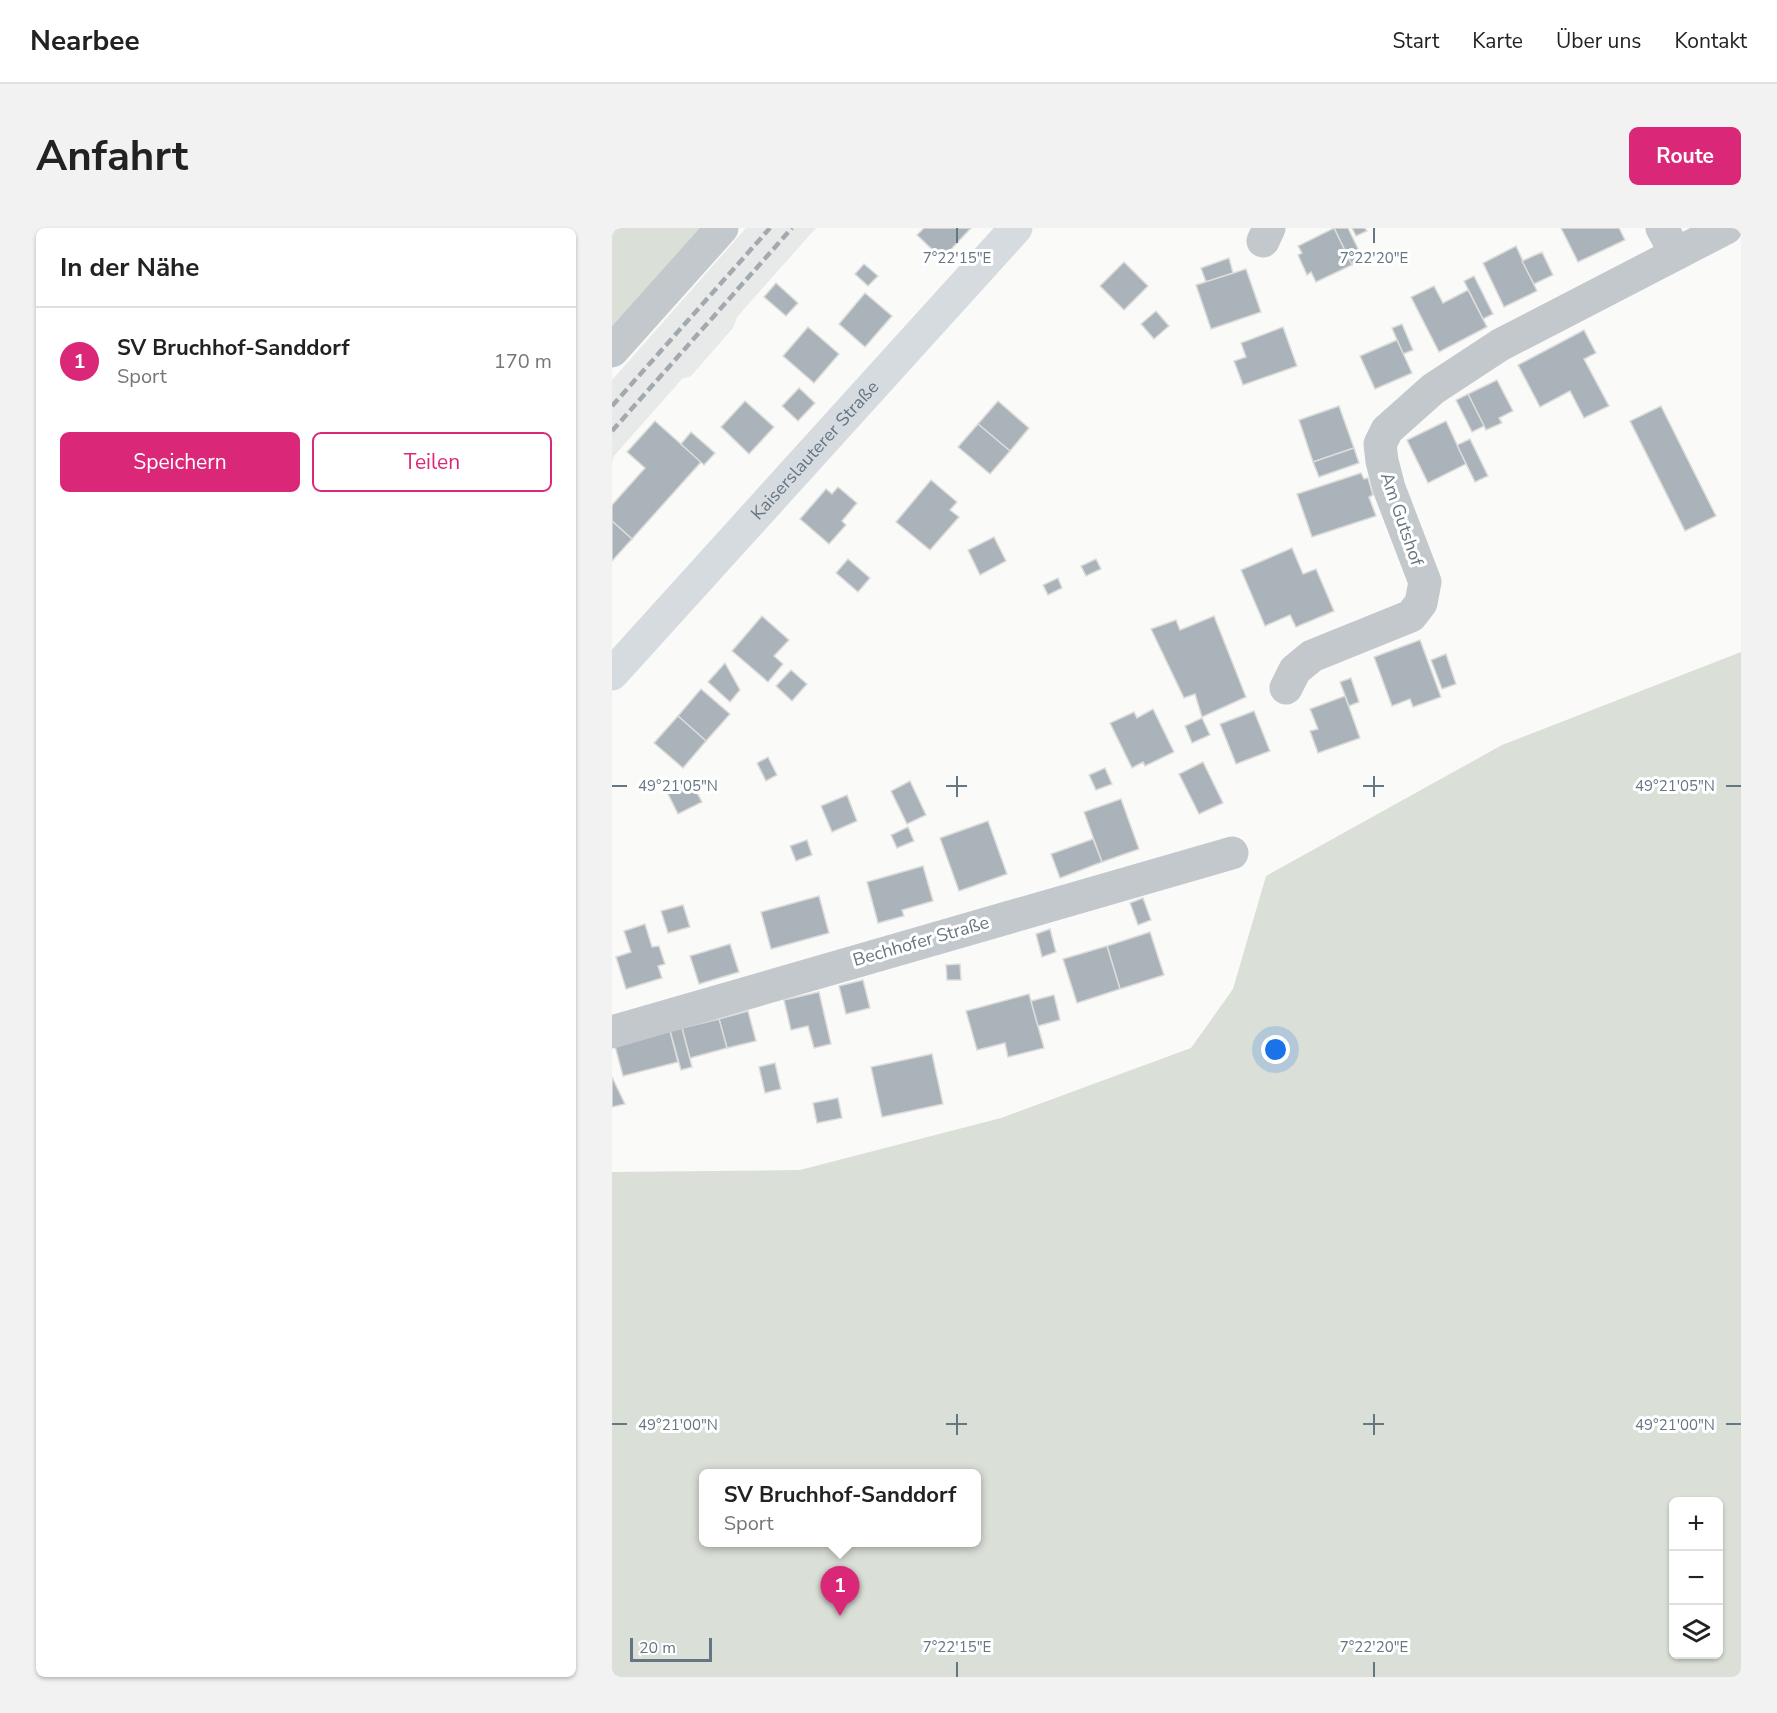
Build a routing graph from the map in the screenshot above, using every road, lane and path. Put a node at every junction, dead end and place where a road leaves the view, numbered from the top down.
1 (722, 228) edge
2 (1016, 228) edge
3 (1726, 228) edge
4 (1669, 241) edge
5 (612, 351) edge
6 (612, 674) edge
7 (1287, 688) dead end
8 (1232, 853) dead end
9 (612, 1032) edge

1 - 5 street
2 - 6 main road, Kaiserslauterer Straße
3 - 4 street, Am Gutshof
4 - 7 street, Am Gutshof
8 - 9 street, Bechhofer Straße

